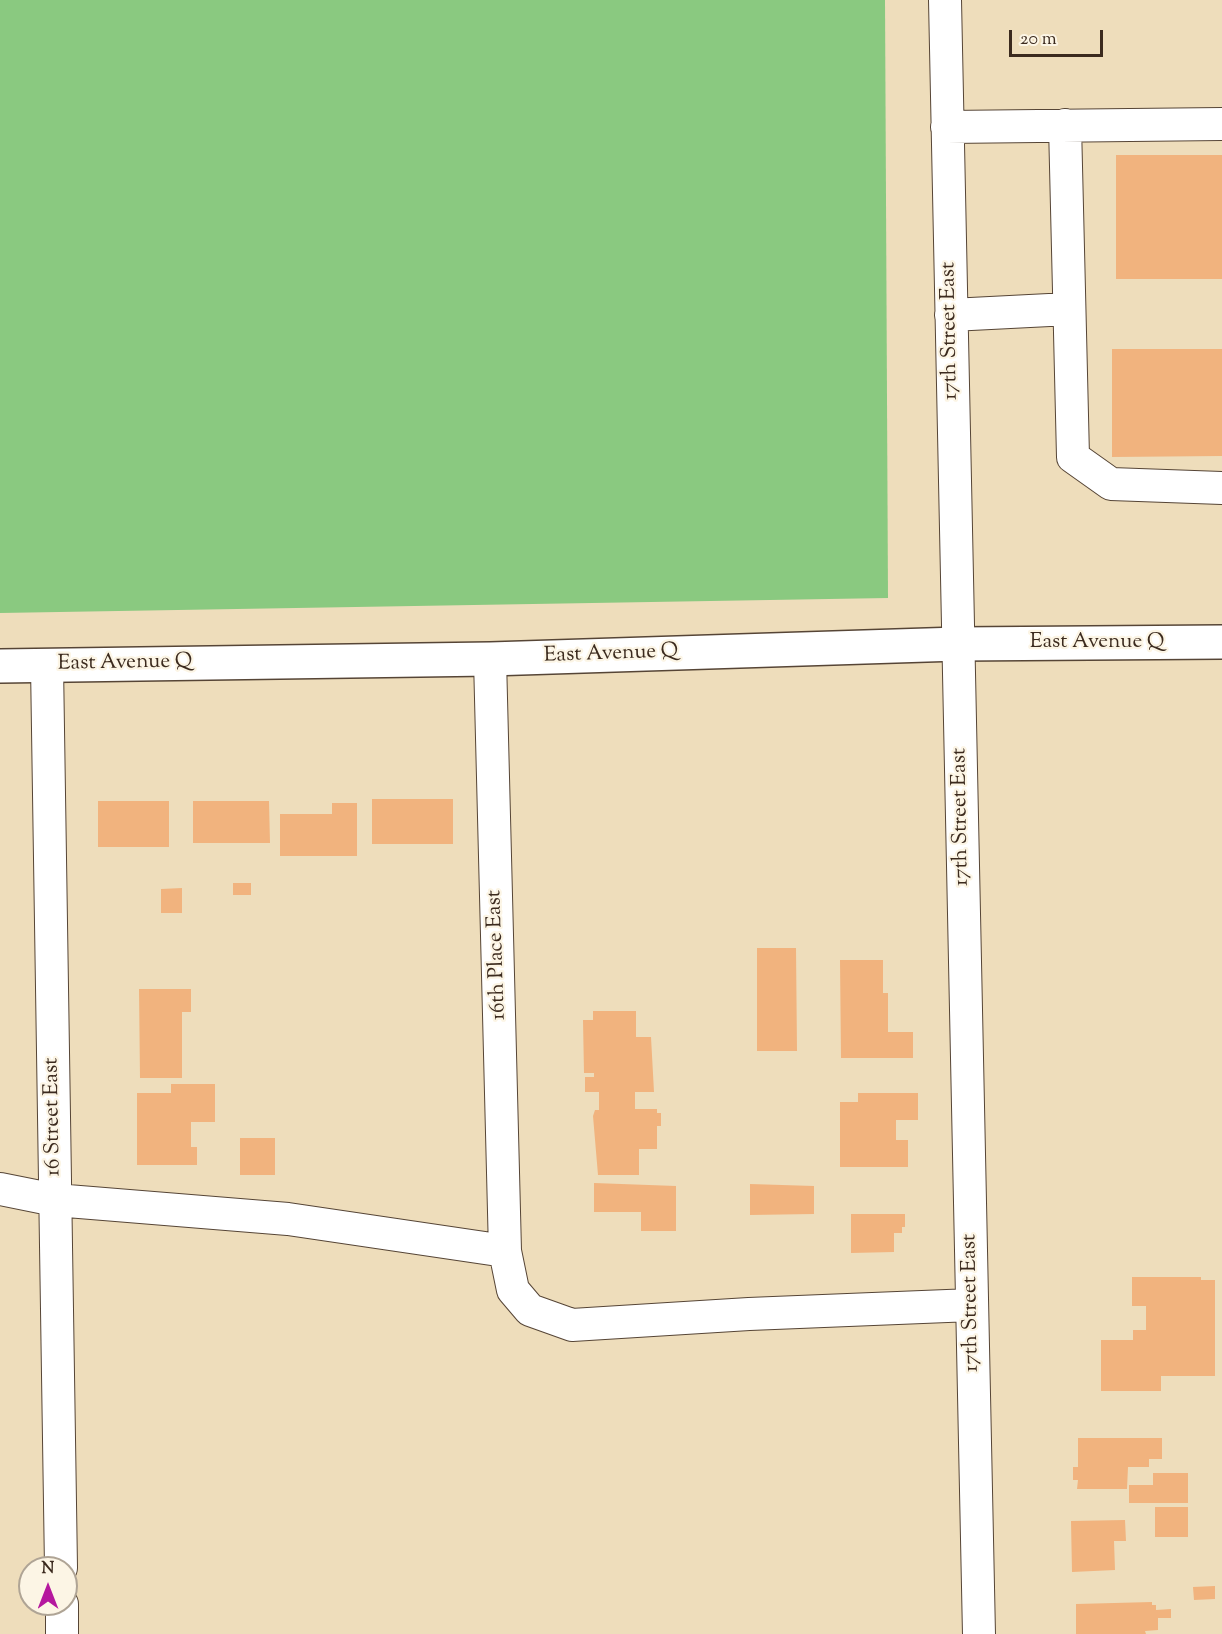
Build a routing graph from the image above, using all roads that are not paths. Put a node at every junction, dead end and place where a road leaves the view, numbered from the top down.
1 (945, 0) edge
2 (1222, 124) edge
3 (1065, 125) junction
4 (947, 127) junction
5 (1070, 309) junction
6 (951, 315) junction
7 (1222, 488) edge
8 (1222, 642) edge
9 (958, 644) junction
10 (490, 659) junction
11 (47, 665) junction
12 (0, 666) edge
13 (0, 1189) edge
14 (55, 1200) junction
15 (505, 1251) junction
16 (972, 1305) junction
17 (61, 1556) edge
18 (62, 1616) edge
19 (62, 1634) edge
20 (979, 1634) edge

1 - 4 street, 17th Street East
2 - 3 street
3 - 4 street
3 - 5 street
4 - 6 street, 17th Street East
5 - 6 street
5 - 7 street
6 - 9 street, 17th Street East
8 - 9 main road, East Avenue Q
9 - 10 main road, East Avenue Q
9 - 16 street, 17th Street East
10 - 11 main road, East Avenue Q
10 - 15 street, 16th Place East
11 - 12 main road, East Avenue Q
11 - 14 street, 16 Street East
13 - 14 street
14 - 15 street
14 - 17 street, 16 Street East
15 - 16 street, 16th Place East
16 - 20 street, 17th Street East
18 - 19 street

